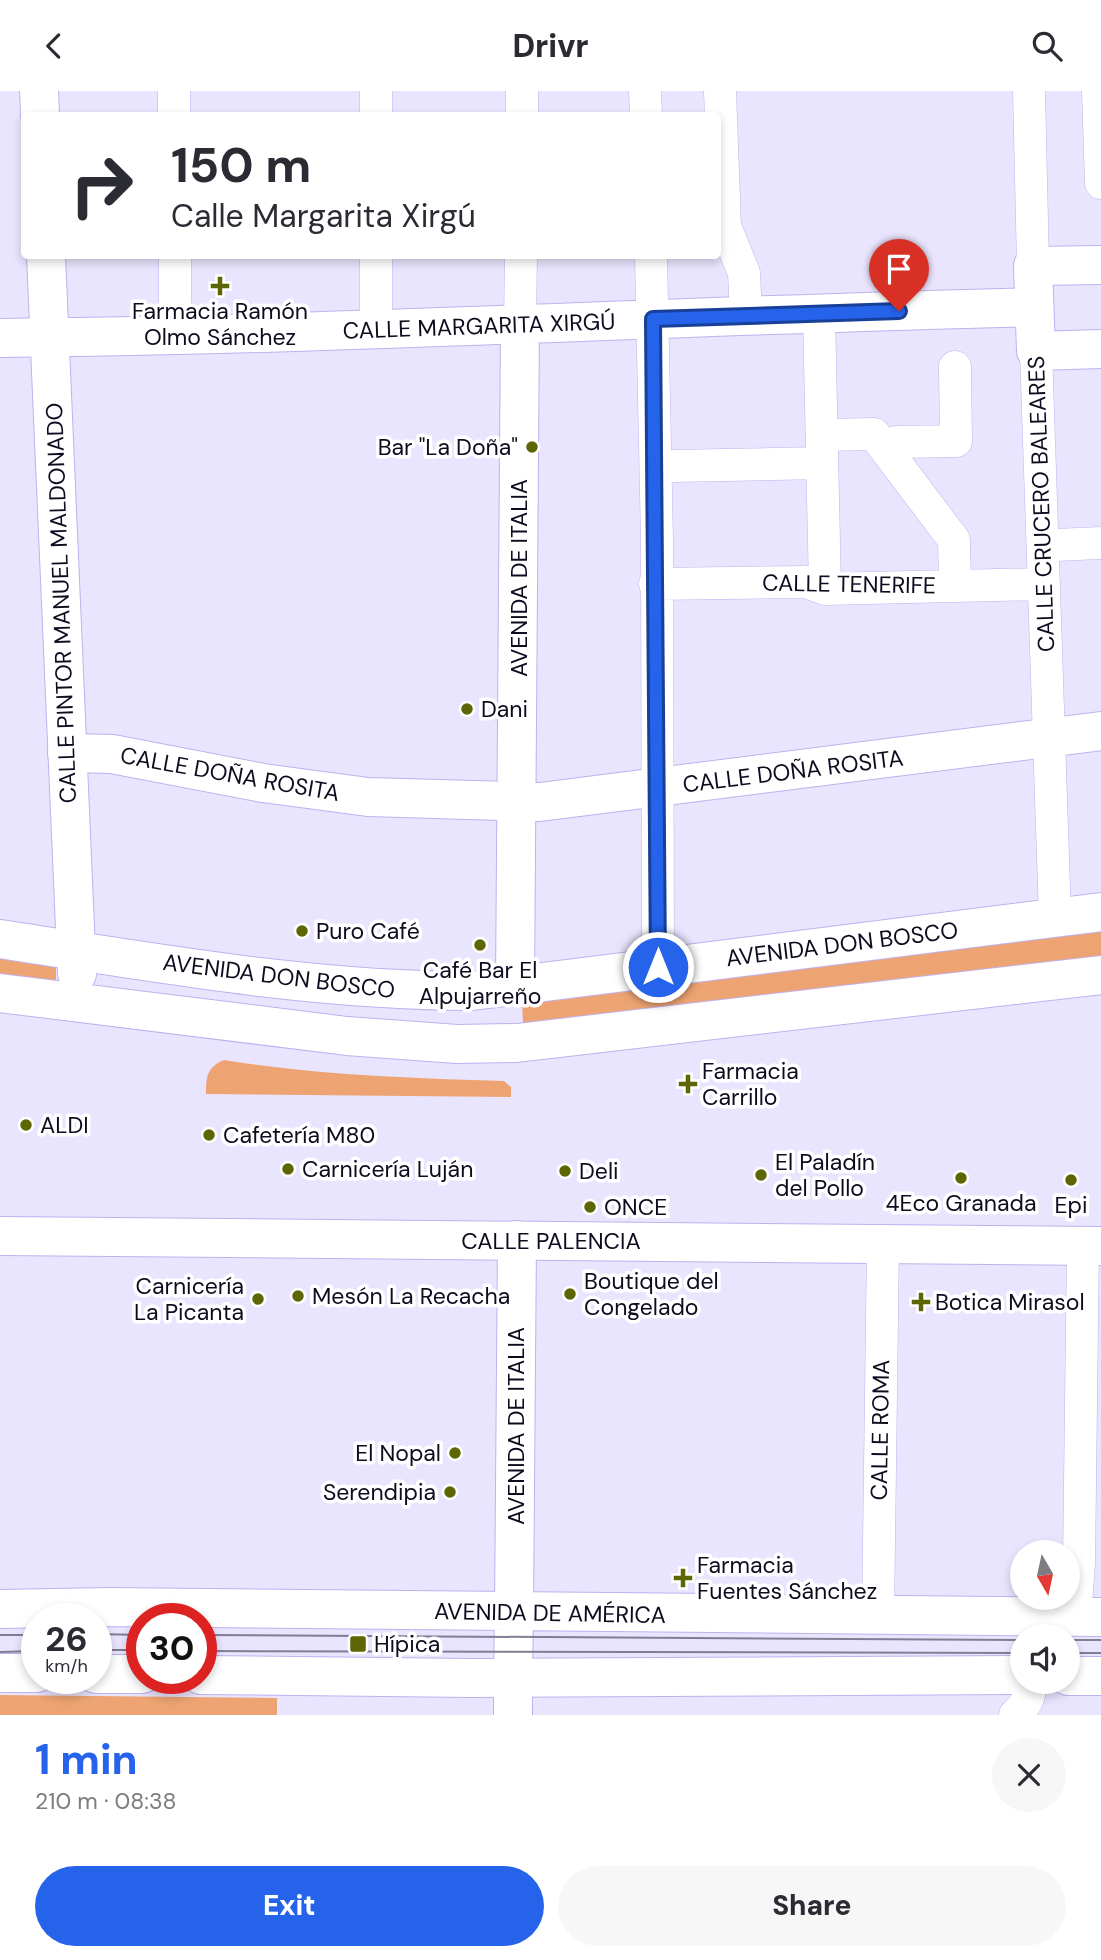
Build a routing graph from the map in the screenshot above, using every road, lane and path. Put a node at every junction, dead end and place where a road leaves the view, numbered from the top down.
1 (39, 91) edge
2 (174, 91) edge
3 (376, 91) edge
4 (522, 91) edge
5 (645, 91) edge
6 (720, 91) edge
7 (1030, 91) edge
8 (1098, 91) edge
9 (40, 112) edge
10 (174, 112) edge
11 (376, 112) edge
12 (522, 112) edge
13 (646, 112) edge
14 (720, 112) edge
15 (721, 168) edge
16 (1101, 183) edge
17 (46, 259) edge
18 (175, 259) edge
19 (376, 259) edge
20 (521, 259) edge
21 (651, 259) edge
22 (1101, 265) edge
23 (1033, 266) junction
24 (1034, 307) junction
25 (819, 314) junction
26 (746, 316) junction
27 (653, 319) junction
28 (520, 323) junction
29 (376, 331) junction
30 (175, 335) junction
31 (0, 338) edge
32 (50, 338) junction
33 (1101, 349) edge
34 (1036, 351) junction
35 (955, 366) dead end
36 (822, 449) junction
37 (887, 450) junction
38 (673, 466) dead end
39 (1101, 543) edge
40 (1055, 545) dead end
41 (655, 584) junction
42 (1044, 584) junction
43 (955, 586) junction
44 (825, 589) junction
45 (1101, 731) edge
46 (1049, 739) junction
47 (67, 753) junction
48 (657, 788) junction
49 (519, 802) junction
50 (1101, 912) edge
51 (1055, 917) junction
52 (0, 939) edge
53 (76, 950) junction
54 (658, 967) junction
55 (1101, 975) edge
56 (516, 985) junction
57 (0, 993) edge
58 (77, 1000) junction
59 (517, 1043) junction
60 (0, 1236) edge
61 (517, 1240) junction
62 (883, 1243) junction
63 (1092, 1246) edge
64 (0, 1609) edge
65 (514, 1612) junction
66 (878, 1617) junction
67 (1088, 1617) edge
68 (0, 1673) edge
69 (21, 1673) edge
70 (217, 1675) edge
71 (1010, 1675) edge
72 (1080, 1675) edge
73 (1101, 1676) edge
74 (513, 1677) junction
75 (1031, 1694) edge
76 (513, 1715) edge
77 (1014, 1715) edge

1 - 9 main road
2 - 10 street
3 - 11 street
4 - 12 street
5 - 13 street
6 - 14 street
7 - 23 street, CALLE CRUCERO BALEARES
8 - 16 street
15 - 26 street
17 - 32 main road, CALLE PINTOR MANUEL MALDONADO
18 - 30 street
19 - 29 street
20 - 28 street, AVENIDA DE ITALIA
21 - 27 street
22 - 23 main road
23 - 24 main road, CALLE CRUCERO BALEARES
24 - 25 main road, CALLE MARGARITA XIRGÚ
24 - 34 main road, CALLE CRUCERO BALEARES
25 - 26 main road, CALLE MARGARITA XIRGÚ
25 - 36 street
26 - 27 main road, CALLE MARGARITA XIRGÚ
27 - 28 main road, CALLE MARGARITA XIRGÚ
27 - 41 street
28 - 29 main road, CALLE MARGARITA XIRGÚ
28 - 49 main road, AVENIDA DE ITALIA
29 - 30 main road, CALLE MARGARITA XIRGÚ
30 - 32 main road, CALLE MARGARITA XIRGÚ
31 - 32 main road, CALLE MARGARITA XIRGÚ
32 - 47 main road, CALLE PINTOR MANUEL MALDONADO
33 - 34 main road
34 - 42 street, CALLE CRUCERO BALEARES
35 - 37 street
36 - 37 street
36 - 38 street
36 - 44 street
37 - 43 street
39 - 40 street
41 - 44 street, CALLE TENERIFE
41 - 48 street
42 - 43 street, CALLE TENERIFE
42 - 46 street, CALLE CRUCERO BALEARES
43 - 44 street, CALLE TENERIFE
45 - 46 main road, CALLE DOÑA ROSITA
46 - 48 main road, CALLE DOÑA ROSITA
46 - 51 street, CALLE CRUCERO BALEARES
47 - 49 main road, CALLE DOÑA ROSITA
47 - 53 main road, CALLE PINTOR MANUEL MALDONADO
48 - 49 main road, CALLE DOÑA ROSITA
48 - 54 street
49 - 56 main road, AVENIDA DE ITALIA
50 - 51 main road, AVENIDA DON BOSCO
51 - 54 main road, AVENIDA DON BOSCO
52 - 53 main road, AVENIDA DON BOSCO
53 - 56 main road, AVENIDA DON BOSCO
53 - 58 main road, CALLE PINTOR MANUEL MALDONADO
54 - 56 main road, AVENIDA DON BOSCO
55 - 59 main road
56 - 59 main road, AVENIDA DE ITALIA
57 - 58 main road
58 - 59 main road
60 - 61 main road, CALLE PALENCIA
61 - 62 main road, CALLE PALENCIA
61 - 65 main road, AVENIDA DE ITALIA
62 - 63 main road, CALLE PALENCIA
62 - 66 street, CALLE ROMA
63 - 67 street
64 - 65 main road, AVENIDA DE AMÉRICA
65 - 66 main road, AVENIDA DE AMÉRICA
65 - 74 main road, AVENIDA DE ITALIA
66 - 67 main road, AVENIDA DE AMÉRICA
68 - 69 main road
70 - 74 main road
71 - 74 main road
72 - 73 main road
74 - 76 main road, AVENIDA DE ITALIA
75 - 77 street

